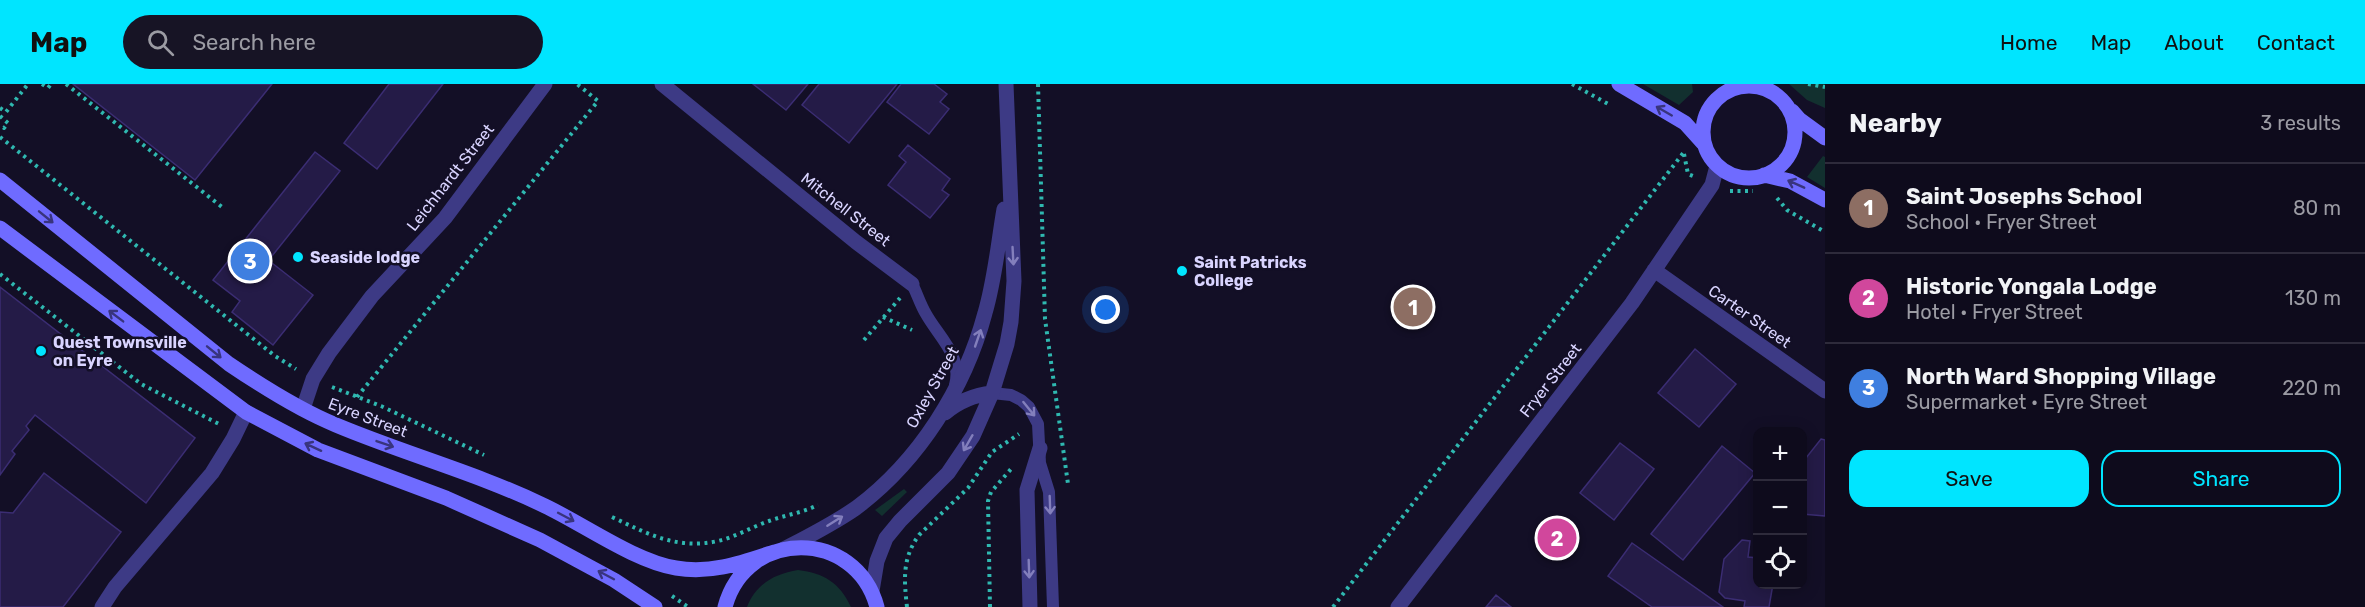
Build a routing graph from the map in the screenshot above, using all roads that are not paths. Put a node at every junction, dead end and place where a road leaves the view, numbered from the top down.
1 (545, 84) edge
2 (662, 84) edge
3 (1006, 84) edge
4 (1619, 84) edge
5 (1731, 86) edge
6 (1787, 104) junction
7 (1825, 138) edge
8 (1703, 143) junction
9 (1717, 166) junction
10 (1764, 176) junction
11 (1009, 177) junction
12 (0, 180) edge
13 (1825, 200) edge
14 (0, 228) edge
15 (1654, 270) junction
16 (912, 284) joint
17 (1825, 391) edge
18 (992, 393) junction
19 (952, 395) junction
20 (303, 409) junction
21 (246, 412) junction
22 (936, 421) junction
23 (1040, 448) junction
24 (779, 551) junction
25 (872, 591) junction
26 (102, 607) edge
27 (655, 607) edge
28 (725, 607) edge
29 (877, 607) edge
30 (1030, 607) edge
31 (1053, 607) edge
32 (1398, 607) edge

1 - 20 street, Leichhardt Street
2 - 16 street, Mitchell Street
3 - 11 street, Oxley Street
8 -> 4 main road
5 - 6 main road
5 - 8 main road
6 - 7 main road
6 - 10 main road
8 - 9 main road
9 - 10 main road
9 - 15 street, Fryer Street
13 -> 10 main road
11 -> 18 street, Oxley Street
19 -> 11 street, Oxley Street
12 -> 20 main road, Eyre Street
21 -> 14 main road
15 - 17 street, Carter Street
15 - 32 street, Fryer Street
16 - 19 lane, Mitchell Street
18 - 22 street
18 -> 23 lane
18 -> 25 street, Oxley Street
19 - 22 street, Oxley Street
20 -> 24 main road, Eyre Street
21 - 26 street
27 -> 21 main road
24 -> 22 street, Oxley Street
23 -> 30 street
23 -> 31 lane
24 - 25 main road, Eyre Street
24 - 28 main road
25 - 29 main road

